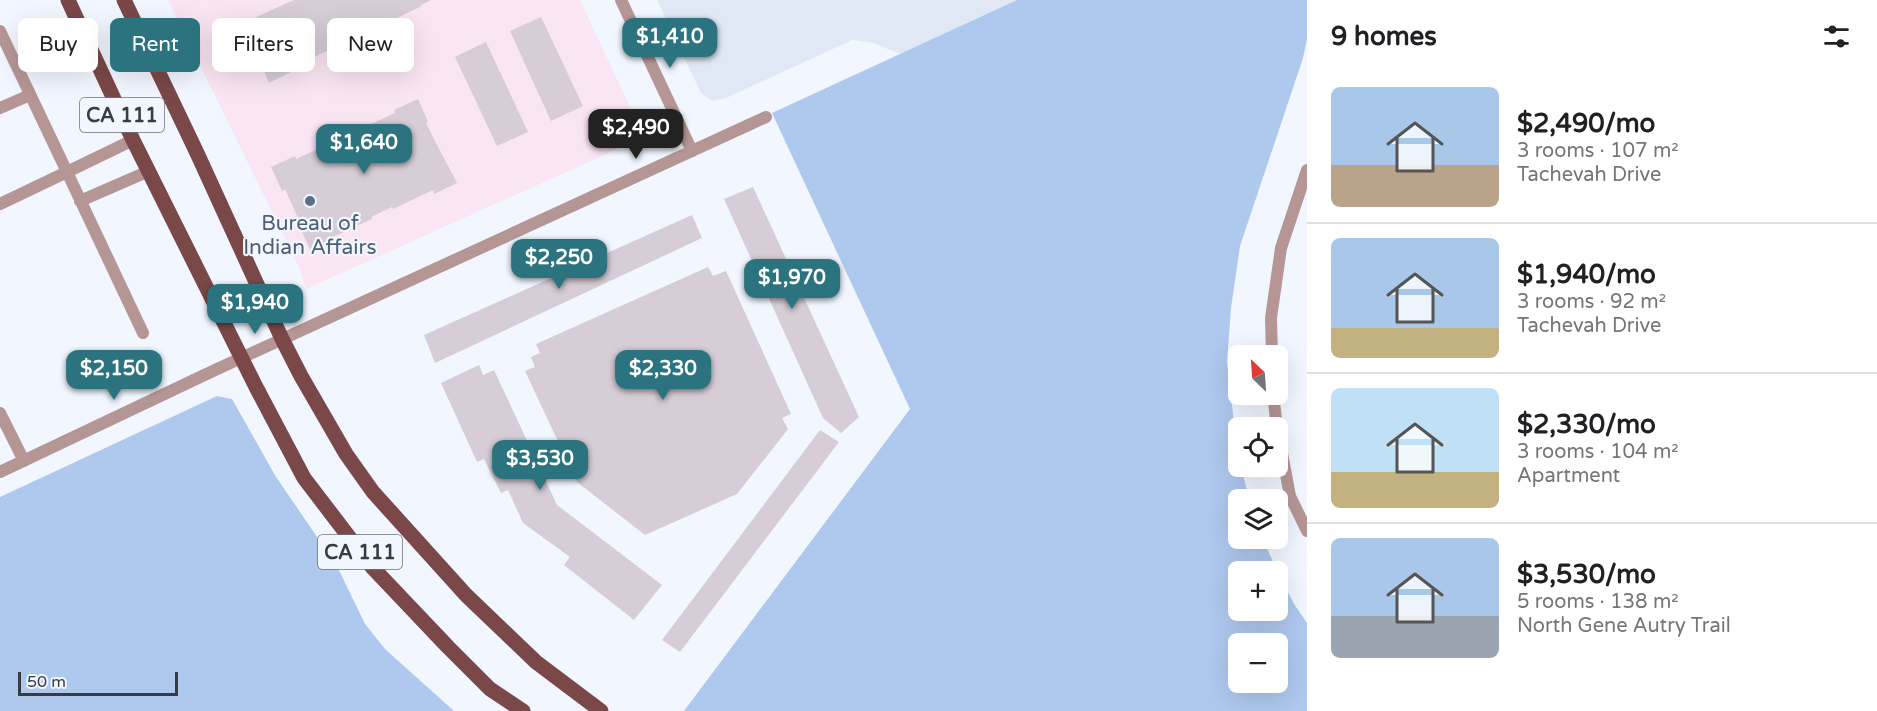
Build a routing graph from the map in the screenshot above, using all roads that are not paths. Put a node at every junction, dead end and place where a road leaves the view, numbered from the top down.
1 (68, 0) edge
2 (123, 0) edge
3 (621, 0) edge
4 (0, 32) edge
5 (30, 94) junction
6 (0, 108) edge
7 (766, 117) dead end
8 (133, 140) junction
9 (692, 151) junction
10 (1307, 170) edge
11 (149, 171) junction
12 (67, 172) junction
13 (80, 201) junction
14 (0, 204) edge
15 (143, 333) dead end
16 (282, 339) junction
17 (1272, 345) edge
18 (241, 358) junction
19 (0, 413) edge
20 (24, 461) junction
21 (0, 472) edge
22 (1287, 477) edge
23 (1307, 531) edge
24 (523, 711) edge
25 (601, 711) edge

1 - 8 main road, CA 111
2 - 16 main road, CA 111
3 - 9 street
4 - 5 street
5 - 6 street
5 - 12 street
7 - 9 street
8 - 11 main road, CA 111
8 - 12 street
9 - 16 street
10 - 17 street
11 - 13 street
11 - 18 main road, CA 111
12 - 13 street
12 - 14 street
13 - 15 street
16 - 18 street
16 - 25 main road, CA 111
18 - 20 street
18 - 24 main road, CA 111
19 - 20 street
20 - 21 street
22 - 23 street

